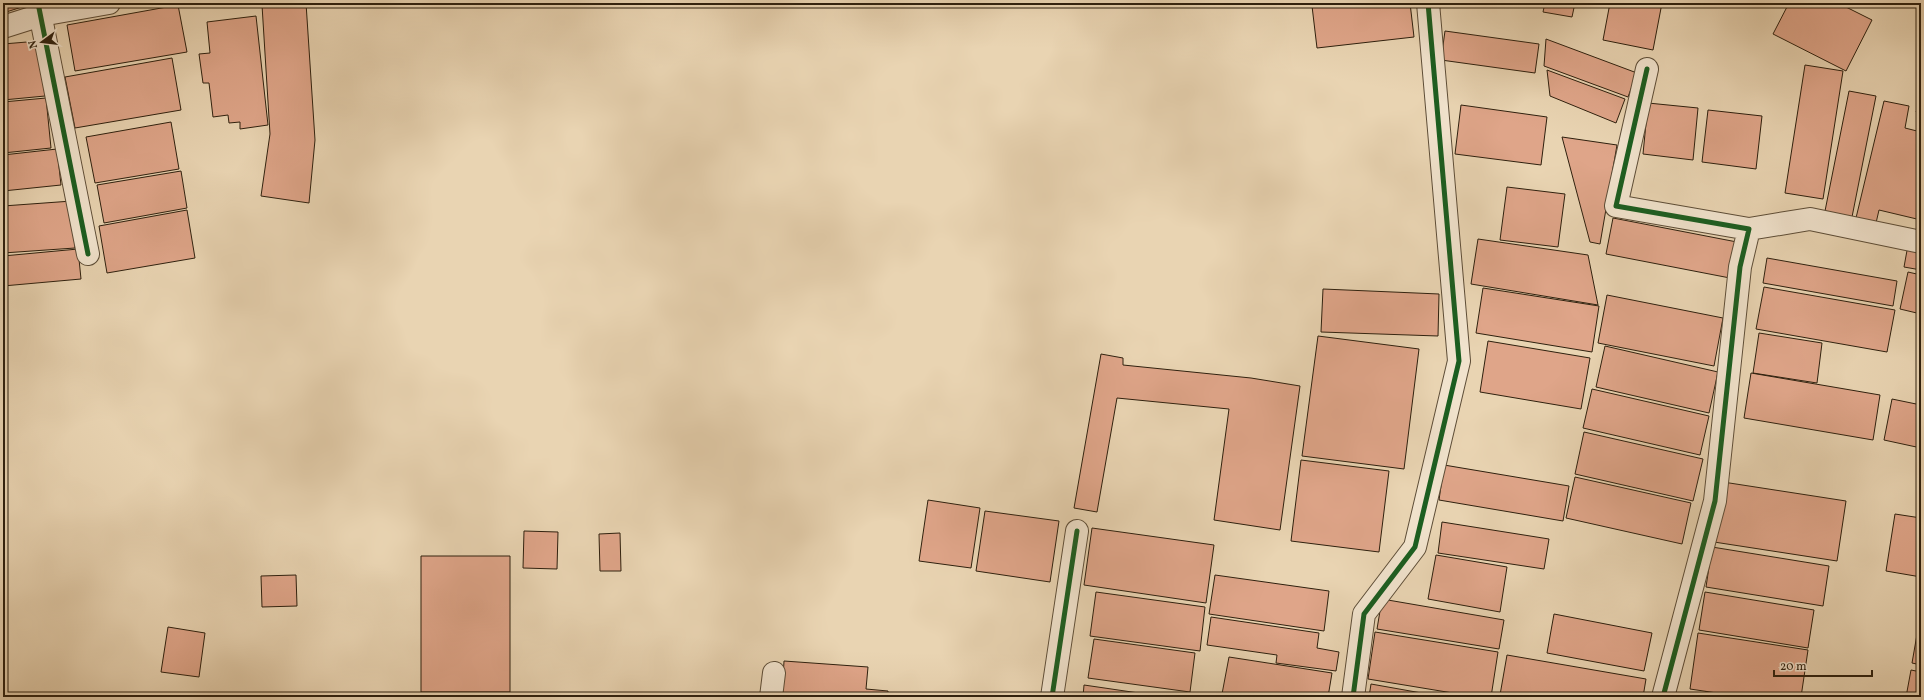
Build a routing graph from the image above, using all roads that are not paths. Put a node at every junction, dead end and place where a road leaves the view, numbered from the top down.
1 (109, 3) edge
2 (1428, 3) edge
3 (40, 9) edge
4 (3, 27) edge
5 (1647, 69) dead end
6 (1749, 229) junction
7 (1921, 242) edge
8 (88, 254) dead end
9 (1077, 531) dead end
10 (774, 673) dead end
11 (771, 697) edge
12 (1052, 697) edge
13 (1353, 697) edge
14 (1663, 697) edge

1 - 3 street
2 - 13 street
3 - 4 street
3 - 8 street
5 - 6 street
6 - 7 street
6 - 14 street
9 - 12 street
10 - 11 street

